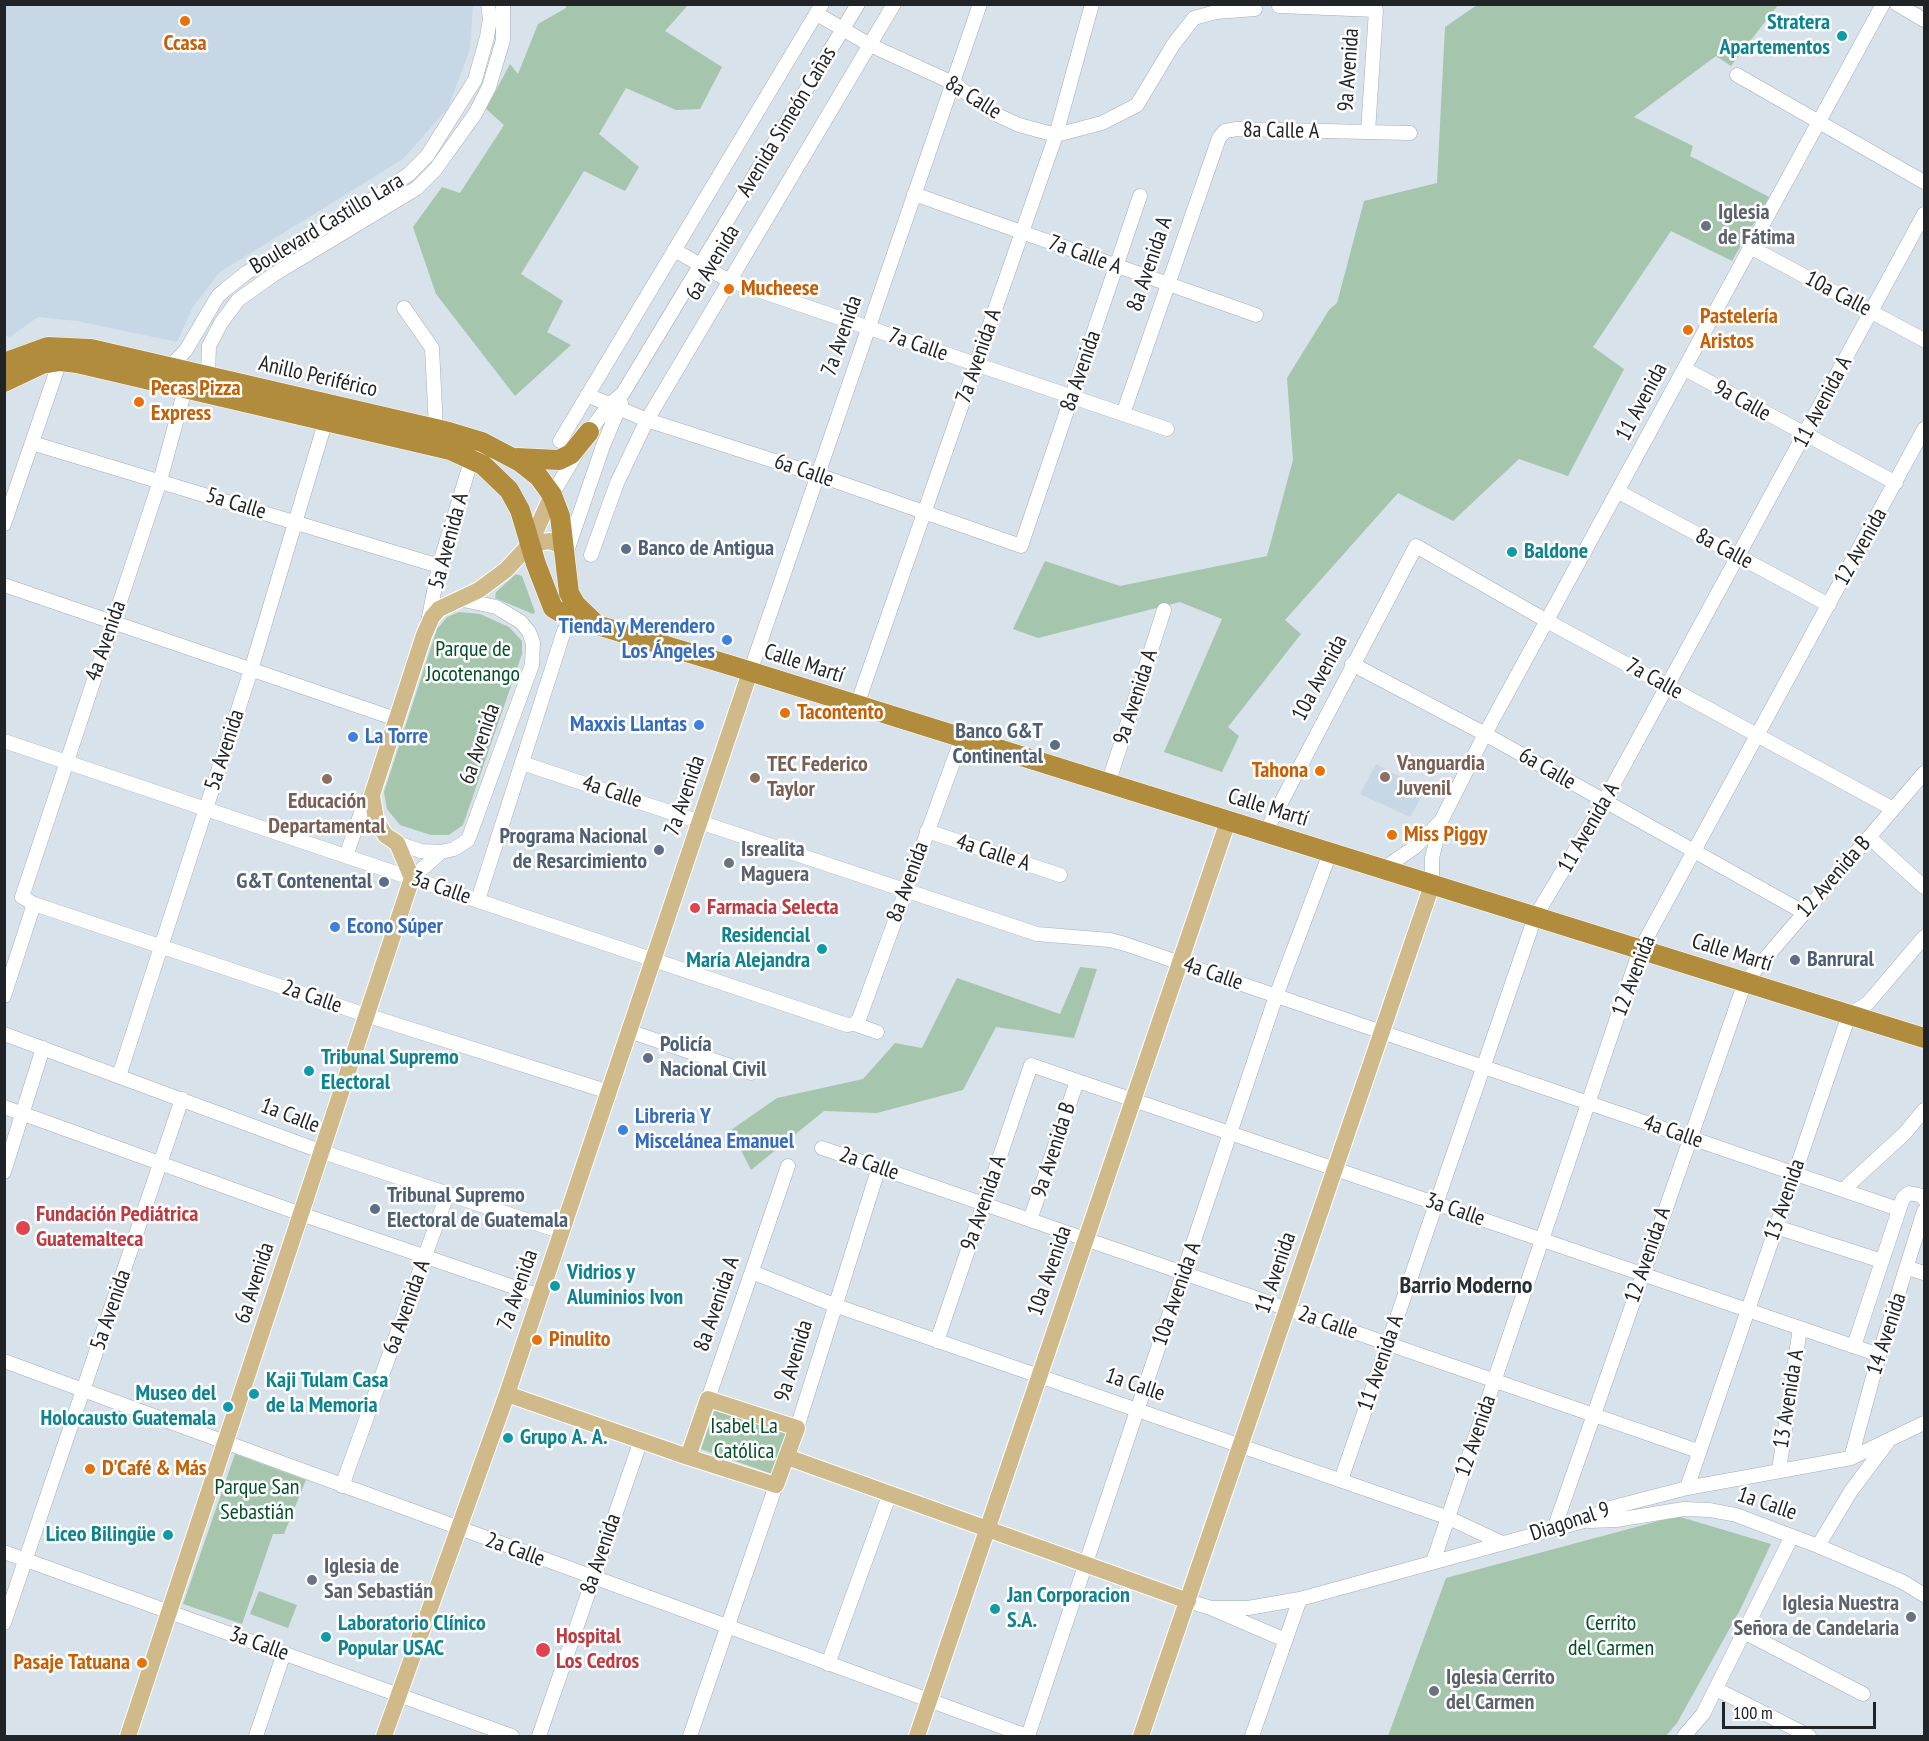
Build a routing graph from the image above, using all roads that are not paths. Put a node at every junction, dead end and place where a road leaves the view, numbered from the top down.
1 (488, 4) edge
2 (503, 4) edge
3 (858, 4) edge
4 (894, 4) edge
5 (980, 4) edge
6 (1092, 4) edge
7 (1883, 4) edge
8 (1897, 4) edge
9 (1279, 6) dead end
10 (820, 9) edge
11 (1255, 9) dead end
12 (1924, 20) edge
13 (843, 29) junction
14 (487, 37) junction
15 (503, 39) junction
16 (870, 45) junction
17 (1737, 75) dead end
18 (952, 83) junction
19 (1819, 124) junction
20 (1225, 131) joint
21 (1368, 132) junction
22 (1410, 133) dead end
23 (1056, 135) junction
24 (409, 174) junction
25 (1924, 182) edge
26 (417, 188) junction
27 (914, 194) junction
28 (1140, 196) dead end
29 (1924, 214) edge
30 (1022, 232) junction
31 (1752, 248) junction
32 (674, 250) junction
33 (701, 265) junction
34 (1117, 266) junction
35 (728, 280) junction
36 (1167, 284) junction
37 (404, 308) dead end
38 (1871, 312) junction
39 (1256, 315) dead end
40 (868, 328) junction
41 (1924, 340) edge
42 (5, 361) edge
43 (60, 361) junction
44 (976, 364) junction
45 (171, 367) junction
46 (1684, 369) junction
47 (208, 375) junction
48 (4, 382) edge
49 (185, 389) junction
50 (587, 395) junction
51 (1072, 397) junction
52 (614, 407) junction
53 (1123, 414) junction
54 (647, 420) junction
55 (325, 423) junction
56 (436, 429) junction
57 (1167, 429) dead end
58 (1924, 429) edge
59 (1804, 436) junction
60 (573, 439) junction
61 (32, 442) junction
62 (472, 458) junction
63 (513, 458) junction
64 (818, 475) junction
65 (160, 481) junction
66 (1896, 483) junction
67 (1619, 492) junction
68 (552, 495) junction
69 (924, 513) junction
70 (294, 522) junction
71 (4, 524) edge
72 (1021, 546) joint
73 (1416, 546) joint
74 (532, 552) junction
75 (563, 554) junction
76 (591, 555) dead end
77 (1738, 557) junction
78 (439, 566) junction
79 (4, 585) edge
80 (459, 599) junction
81 (1829, 605) junction
82 (1164, 610) dead end
83 (1547, 621) junction
84 (112, 622) junction
85 (428, 624) junction
86 (597, 625) junction
87 (564, 631) dead end
88 (1352, 664) junction
89 (532, 665) junction
90 (251, 670) junction
91 (750, 672) junction
92 (1666, 685) junction
93 (544, 693) junction
94 (857, 705) junction
95 (396, 719) junction
96 (1485, 734) junction
97 (1757, 736) junction
98 (962, 738) junction
99 (4, 741) edge
100 (66, 762) junction
101 (522, 763) junction
102 (1924, 773) edge
103 (1108, 784) junction
104 (373, 790) junction
105 (1604, 802) junction
106 (206, 809) junction
107 (1893, 809) junction
108 (1441, 820) junction
109 (1228, 821) junction
110 (700, 822) junction
111 (927, 831) junction
112 (1265, 833) junction
113 (1869, 837) junction
114 (397, 843) junction
115 (441, 852) junction
116 (1695, 852) junction
117 (1330, 853) junction
118 (346, 856) junction
119 (1383, 869) junction
120 (1060, 875) dead end
121 (412, 878) junction
122 (1432, 885) junction
123 (1924, 887) edge
124 (904, 890) junction
125 (22, 893) joint
126 (478, 900) junction
127 (34, 904) junction
128 (1803, 912) junction
129 (1535, 917) junction
130 (1924, 937) edge
131 (161, 946) junction
132 (1640, 950) junction
133 (653, 959) junction
134 (1178, 962) junction
135 (1744, 982) junction
136 (4, 996) edge
137 (1276, 996) junction
138 (366, 1015) junction
139 (1849, 1015) junction
140 (854, 1024) junction
141 (629, 1032) junction
142 (877, 1032) dead end
143 (1382, 1032) junction
144 (4, 1034) edge
145 (1924, 1038) edge
146 (44, 1048) junction
147 (1032, 1065) joint
148 (1484, 1067) junction
149 (751, 1073) dead end
150 (119, 1076) junction
151 (1077, 1081) junction
152 (609, 1092) junction
153 (182, 1099) junction
154 (1132, 1099) junction
155 (1589, 1103) junction
156 (4, 1107) edge
157 (1924, 1111) edge
158 (24, 1114) junction
159 (1230, 1133) junction
160 (1689, 1138) junction
161 (822, 1148) dead end
162 (320, 1151) junction
163 (161, 1162) junction
164 (788, 1166) dead end
165 (879, 1167) junction
166 (1335, 1169) junction
167 (4, 1172) edge
168 (1794, 1173) junction
169 (1843, 1190) junction
170 (447, 1195) junction
171 (1924, 1199) edge
172 (983, 1203) junction
173 (1436, 1203) junction
174 (1898, 1209) junction
175 (1924, 1211) edge
176 (301, 1214) junction
177 (1030, 1220) junction
178 (1776, 1227) junction
179 (562, 1232) junction
180 (1085, 1239) junction
181 (1542, 1240) junction
182 (424, 1257) junction
183 (1882, 1261) junction
184 (1908, 1268) junction
185 (752, 1272) junction
186 (1184, 1273) junction
187 (1641, 1273) junction
188 (1924, 1273) edge
189 (540, 1296) junction
190 (834, 1305) junction
191 (1288, 1309) junction
192 (1747, 1310) junction
193 (1800, 1328) junction
194 (937, 1341) junction
195 (1388, 1344) junction
196 (1854, 1346) junction
197 (1879, 1354) junction
198 (4, 1361) edge
199 (1038, 1376) junction
200 (1495, 1381) junction
201 (84, 1390) junction
202 (507, 1394) junction
203 (708, 1399) junction
204 (1138, 1410) junction
205 (1593, 1415) junction
206 (1924, 1423) edge
207 (797, 1428) junction
208 (641, 1440) junction
209 (226, 1443) junction
210 (1887, 1443) junction
211 (1241, 1445) junction
212 (1698, 1451) junction
213 (688, 1456) junction
214 (787, 1457) junction
215 (1851, 1458) junction
216 (1779, 1470) junction
217 (1341, 1480) junction
218 (776, 1485) junction
219 (342, 1486) junction
220 (1687, 1488) junction
221 (890, 1493) junction
222 (1449, 1518) junction
223 (1584, 1521) junction
224 (459, 1529) junction
225 (1554, 1529) junction
226 (988, 1530) junction
227 (1792, 1536) junction
228 (1502, 1543) junction
229 (1818, 1546) junction
230 (4, 1552) edge
231 (25, 1560) junction
232 (1433, 1562) junction
233 (1086, 1564) junction
234 (593, 1578) junction
235 (1924, 1595) edge
236 (1300, 1599) junction
237 (1188, 1601) junction
238 (1211, 1608) junction
239 (171, 1612) junction
240 (4, 1623) edge
241 (727, 1628) junction
242 (1744, 1632) junction
243 (1285, 1640) junction
244 (284, 1653) junction
245 (828, 1664) junction
246 (1716, 1689) junction
247 (1863, 1694) dead end
248 (398, 1695) junction
249 (929, 1701) junction
250 (128, 1737) edge
251 (256, 1737) edge
252 (384, 1737) edge
253 (513, 1737) edge
254 (539, 1737) edge
255 (690, 1737) edge
256 (917, 1737) edge
257 (1028, 1737) edge
258 (1142, 1737) edge
259 (1252, 1737) edge
260 (1684, 1737) edge
261 (1809, 1737) edge

1 - 14 street, Boulevard Castillo Lara
2 - 15 street, Boulevard Castillo Lara
3 - 13 street, Avenida Simeón Cañas
4 - 16 street, 6a Avenida
5 - 18 street, 7a Avenida
6 - 23 street, 7a Avenida A
7 - 19 street, 11 Avenida
8 - 12 street
9 - 21 street, 9a Avenida
10 - 13 street, 8a Calle
10 - 32 street, 6a Avenida
11 - 23 street, 8a Calle
13 - 16 street, 8a Calle
13 - 33 street, Avenida Simeón Cañas
14 - 15 street
14 - 24 street, Boulevard Castillo Lara
15 - 26 street, Boulevard Castillo Lara
16 - 18 street, 8a Calle
16 - 35 street, 6a Avenida
17 - 19 street
18 - 23 street, 8a Calle
18 - 27 street, 7a Avenida
19 - 25 street
19 - 31 street, 11 Avenida
20 - 21 street, 8a Calle A
20 - 36 street, 8a Avenida A
21 - 22 street, 8a Calle A
23 - 30 street, 7a Avenida A
24 - 26 street
24 - 45 street, Boulevard Castillo Lara
26 - 47 street, Boulevard Castillo Lara
27 - 30 street, 7a Calle A
27 - 40 street, 7a Avenida
28 - 34 street, 8a Avenida
29 - 38 street, 11 Avenida A
30 - 34 street, 7a Calle A
30 - 44 street, 7a Avenida A
31 - 38 street, 10a Calle
31 - 46 street, 11 Avenida
32 - 33 street, 7a Calle
32 - 50 street, 6a Avenida
33 - 35 street, 7a Calle
33 - 52 street, Avenida Simeón Cañas
34 - 36 street, 7a Calle A
34 - 51 street, 8a Avenida
35 - 40 street, 7a Calle
35 - 54 street, 6a Avenida
36 - 39 street, 7a Calle A
36 - 53 street, 8a Avenida A
37 - 56 street
38 - 41 street, 10a Calle
38 - 59 street, 11 Avenida A
40 - 44 street, 7a Calle
40 - 64 street, 7a Avenida
42 - 45 highway, Anillo Periférico
43 - 48 highway, Anillo Periférico
43 - 49 highway, Anillo Periférico
43 - 61 street
44 - 51 street, 7a Calle
44 - 69 street, 7a Avenida A
45 - 47 highway, Anillo Periférico
46 - 59 street, 9a Calle
46 - 67 street, 11 Avenida
47 - 56 highway, Anillo Periférico
49 - 55 highway, Anillo Periférico
49 - 65 street, 4a Avenida
50 - 52 street, 6a Calle
50 - 60 street, 6a Avenida
51 - 53 street, 7a Calle
51 - 72 street, 8a Avenida
52 - 54 street, 6a Calle
52 - 60 street, Avenida Simeón Cañas
52 - 75 street, Avenida Simeón Cañas
53 - 57 street, 7a Calle
54 - 64 street, 6a Calle
54 - 76 street, 6a Avenida
55 - 62 highway, Anillo Periférico
55 - 70 street, 5a Avenida
56 - 63 highway, Anillo Periférico
58 - 66 street, 12 Avenida
59 - 66 street, 9a Calle
59 - 77 street, 11 Avenida A
60 - 63 highway
60 - 68 street, Avenida Simeón Cañas
61 - 65 street, 5a Calle
61 - 71 street
62 - 74 highway, Anillo Periférico
62 - 78 street, 5a Avenida A
63 - 68 highway, Anillo Periférico
64 - 69 street, 6a Calle
64 - 91 street, 7a Avenida
65 - 70 street, 5a Calle
65 - 84 street, 4a Avenida
66 - 81 street, 12 Avenida
67 - 77 street, 8a Calle
67 - 83 street, 11 Avenida
68 - 74 main road
68 - 75 highway, Anillo Periférico
69 - 72 street, 6a Calle
69 - 94 street, 7a Avenida A
70 - 78 street, 5a Calle
70 - 90 street, 5a Avenida
73 - 83 street, 7a Calle
73 - 88 street, 10a Avenida
74 - 75 main road
74 - 75 highway
74 - 80 main road
74 - 86 highway, Calle Martí
75 - 86 highway, Calle Martí
77 - 81 street, 8a Calle
77 - 92 street, 11 Avenida A
78 - 85 street, 5a Avenida A
79 - 84 street
80 - 85 main road
80 - 89 street, 6a Avenida
81 - 97 street, 12 Avenida
82 - 103 street, 9a Avenida A
83 - 92 street, 7a Calle
83 - 96 street, 11 Avenida
84 - 90 street
84 - 100 street, 4a Avenida
85 - 95 main road
86 - 91 highway, Calle Martí
87 - 93 street
88 - 96 street, 6a Calle
88 - 112 street, 10a Avenida
89 - 93 street
89 - 115 street, 6a Avenida
90 - 95 street
90 - 106 street, 5a Avenida
91 - 94 highway, Calle Martí
91 - 110 main road, 7a Avenida
92 - 97 street, 7a Calle
92 - 105 street, 11 Avenida A
93 - 101 street
94 - 98 highway, Calle Martí
95 - 104 main road
96 - 105 street, 6a Calle
96 - 108 street, 11 Avenida
97 - 107 street, 7a Calle
97 - 116 street, 12 Avenida
98 - 103 highway, Calle Martí
98 - 111 street, 8a Avenida
99 - 100 street, 3a Calle
100 - 106 street, 3a Calle
100 - 125 street, 4a Avenida
101 - 110 street, 4a Calle
101 - 126 street
102 - 107 street, 12 Avenida B
103 - 109 highway, Calle Martí
104 - 114 main road
104 - 118 street
105 - 116 street, 6a Calle
105 - 129 street, 11 Avenida A
106 - 118 street, 3a Calle
106 - 131 street, 5a Avenida
107 - 113 street, 12 Avenida B
108 - 119 street, 11 Avenida
108 - 122 street, 11 Avenida
109 - 112 highway, Calle Martí
109 - 134 main road, 10a Avenida
110 - 124 street, 4a Calle
110 - 133 main road, 7a Avenida
111 - 120 street, 4a Calle A
111 - 124 street, 8a Avenida
112 - 117 highway, Calle Martí
113 - 123 street
113 - 128 street, 12 Avenida B
114 - 115 street
114 - 121 main road
115 - 121 street, 6a Avenida
116 - 128 street, 6a Calle
116 - 132 street, 12 Avenida
117 - 119 highway, Calle Martí
117 - 137 street, 10a Avenida A
118 - 121 street, 3a Calle
119 - 122 highway, Calle Martí
121 - 126 street, 3a Calle
121 - 138 main road, 6a Avenida
122 - 129 highway, Calle Martí
122 - 143 main road, 11 Avenida
124 - 134 street, 4a Calle
124 - 140 street, 8a Avenida
125 - 127 street, 2a Calle
126 - 133 street, 3a Calle
127 - 131 street, 2a Calle
127 - 136 street
128 - 135 street, 12 Avenida B
129 - 132 highway, Calle Martí
129 - 148 street, 11 Avenida A
130 - 139 street
131 - 138 street, 2a Calle
131 - 150 street, 5a Avenida
132 - 135 highway, Calle Martí
132 - 155 street, 12 Avenida
133 - 140 street, 3a Calle
133 - 141 main road, 7a Avenida
134 - 137 street, 4a Calle
134 - 154 main road, 10a Avenida
135 - 139 highway, Calle Martí
135 - 160 street, 12 Avenida A
137 - 143 street, 4a Calle
137 - 159 street, 10a Avenida A
138 - 152 street, 2a Calle
138 - 162 main road, 6a Avenida
139 - 145 highway, Calle Martí
139 - 168 street, 13 Avenida
140 - 142 street, 3a Calle
141 - 149 street
141 - 152 main road, 7a Avenida
143 - 148 street, 4a Calle
143 - 166 main road, 11 Avenida
144 - 146 street, 1a Calle
146 - 150 street, 1a Calle
146 - 158 street
147 - 151 street, 3a Calle
147 - 172 street, 9a Avenida A
148 - 155 street, 4a Calle
148 - 173 street, 11 Avenida A
150 - 153 street, 1a Calle
151 - 154 street, 3a Calle
151 - 177 street, 9a Avenida B
152 - 179 main road, 7a Avenida
153 - 162 street, 1a Calle
153 - 163 street, 5a Avenida
154 - 159 street, 3a Calle
154 - 180 main road, 10a Avenida
155 - 160 street, 4a Calle
155 - 181 street, 12 Avenida
156 - 158 street
157 - 169 street
158 - 163 street
158 - 167 street
159 - 166 street, 3a Calle
159 - 186 street, 10a Avenida A
160 - 168 street, 4a Calle
160 - 187 street, 12 Avenida A
161 - 165 street, 2a Calle
162 - 170 street, 1a Calle
162 - 176 main road, 6a Avenida
163 - 176 street
163 - 201 street, 5a Avenida
164 - 185 street, 8a Avenida A
165 - 172 street, 2a Calle
165 - 190 street, 9a Avenida
166 - 173 street, 3a Calle
166 - 191 main road, 11 Avenida
168 - 169 street, 4a Calle
168 - 178 street, 13 Avenida
169 - 174 street, 4a Calle
170 - 179 street, 1a Calle
170 - 182 street, 6a Avenida A
171 - 174 street
172 - 177 street, 2a Calle
172 - 194 street, 9a Avenida A
173 - 181 street, 3a Calle
173 - 195 street, 11 Avenida A
174 - 183 street, 14 Avenida
175 - 184 street, 14 Avenida
176 - 182 street
176 - 209 main road, 6a Avenida
177 - 180 street, 2a Calle
178 - 183 street
178 - 192 street, 13 Avenida
179 - 189 main road, 7a Avenida
180 - 186 street, 2a Calle
180 - 199 main road, 10a Avenida
181 - 187 street, 3a Calle
181 - 200 street, 12 Avenida
182 - 189 street
182 - 219 street, 6a Avenida A
183 - 196 street, 14 Avenida
184 - 188 street
184 - 197 street, 14 Avenida
185 - 190 street, 1a Calle
185 - 203 street, 8a Avenida A
186 - 191 street, 2a Calle
186 - 204 street, 10a Avenida A
187 - 192 street, 3a Calle
187 - 205 street, 12 Avenida A
189 - 202 main road, 7a Avenida
190 - 194 street, 1a Calle
190 - 207 street, 9a Avenida
191 - 195 street, 2a Calle
191 - 211 main road, 11 Avenida
192 - 193 street, 3a Calle
192 - 212 street, 13 Avenida
193 - 196 street, 3a Calle
193 - 216 street, 13 Avenida A
194 - 199 street, 1a Calle
195 - 200 street, 2a Calle
195 - 217 street, 11 Avenida A
196 - 197 street, 3a Calle
197 - 215 street, 14 Avenida
198 - 201 street, 2a Calle
199 - 204 street, 1a Calle
199 - 226 main road, 10a Avenida
200 - 205 street, 2a Calle
200 - 222 street, 12 Avenida
201 - 209 street, 2a Calle
201 - 231 street, 5a Avenida
202 - 208 main road
202 - 224 main road, 7a Avenida
203 - 207 main road
203 - 213 main road, 8a Avenida A
204 - 211 street, 1a Calle
204 - 233 street, 10a Avenida A
205 - 212 street, 2a Calle
205 - 225 street, 12 Avenida A
206 - 210 street, Diagonal 9
207 - 214 main road, 9a Avenida
208 - 213 main road
208 - 234 street, 8a Avenida
209 - 219 street, 2a Calle
209 - 239 main road, 6a Avenida
210 - 215 street, Diagonal 9
210 - 229 street
211 - 217 street, 1a Calle
211 - 237 main road, 11 Avenida
212 - 220 street, 13 Avenida
213 - 218 main road
214 - 218 main road, 9a Avenida
214 - 221 main road
215 - 216 street, Diagonal 9
216 - 220 street, Diagonal 9
217 - 222 street, 1a Calle
218 - 241 street, 9a Avenida
219 - 224 street, 2a Calle
220 - 223 street, Diagonal 9
221 - 226 main road
221 - 245 street
222 - 228 street, 1a Calle
222 - 232 street, 12 Avenida
223 - 225 street, Diagonal 9
223 - 227 street, 1a Calle
224 - 234 street, 2a Calle
224 - 248 main road, 7a Avenida
225 - 228 street, Diagonal 9
226 - 233 main road
226 - 249 main road, 10a Avenida
227 - 229 street, 1a Calle
227 - 242 street
228 - 232 street, Diagonal 9
229 - 235 street, 1a Calle
230 - 231 street, 3a Calle
231 - 239 street, 3a Calle
231 - 240 street, 5a Avenida
232 - 236 street, Diagonal 9
233 - 237 main road
233 - 257 street, 10a Avenida A
234 - 241 street, 2a Calle
234 - 254 street, 8a Avenida
236 - 238 street, Diagonal 9
236 - 243 street
237 - 238 street
237 - 258 main road, 11 Avenida
238 - 243 street
239 - 244 street, 3a Calle
239 - 250 main road, 6a Avenida
241 - 245 street, 2a Calle
241 - 255 street, 9a Avenida
242 - 246 street
242 - 247 street
243 - 259 street
244 - 248 street, 3a Calle
244 - 251 street
245 - 249 street, 2a Calle
246 - 260 street
246 - 261 street
248 - 252 main road, 7a Avenida
248 - 253 street, 3a Calle
249 - 256 main road, 10a Avenida
249 - 257 street, 2a Calle

